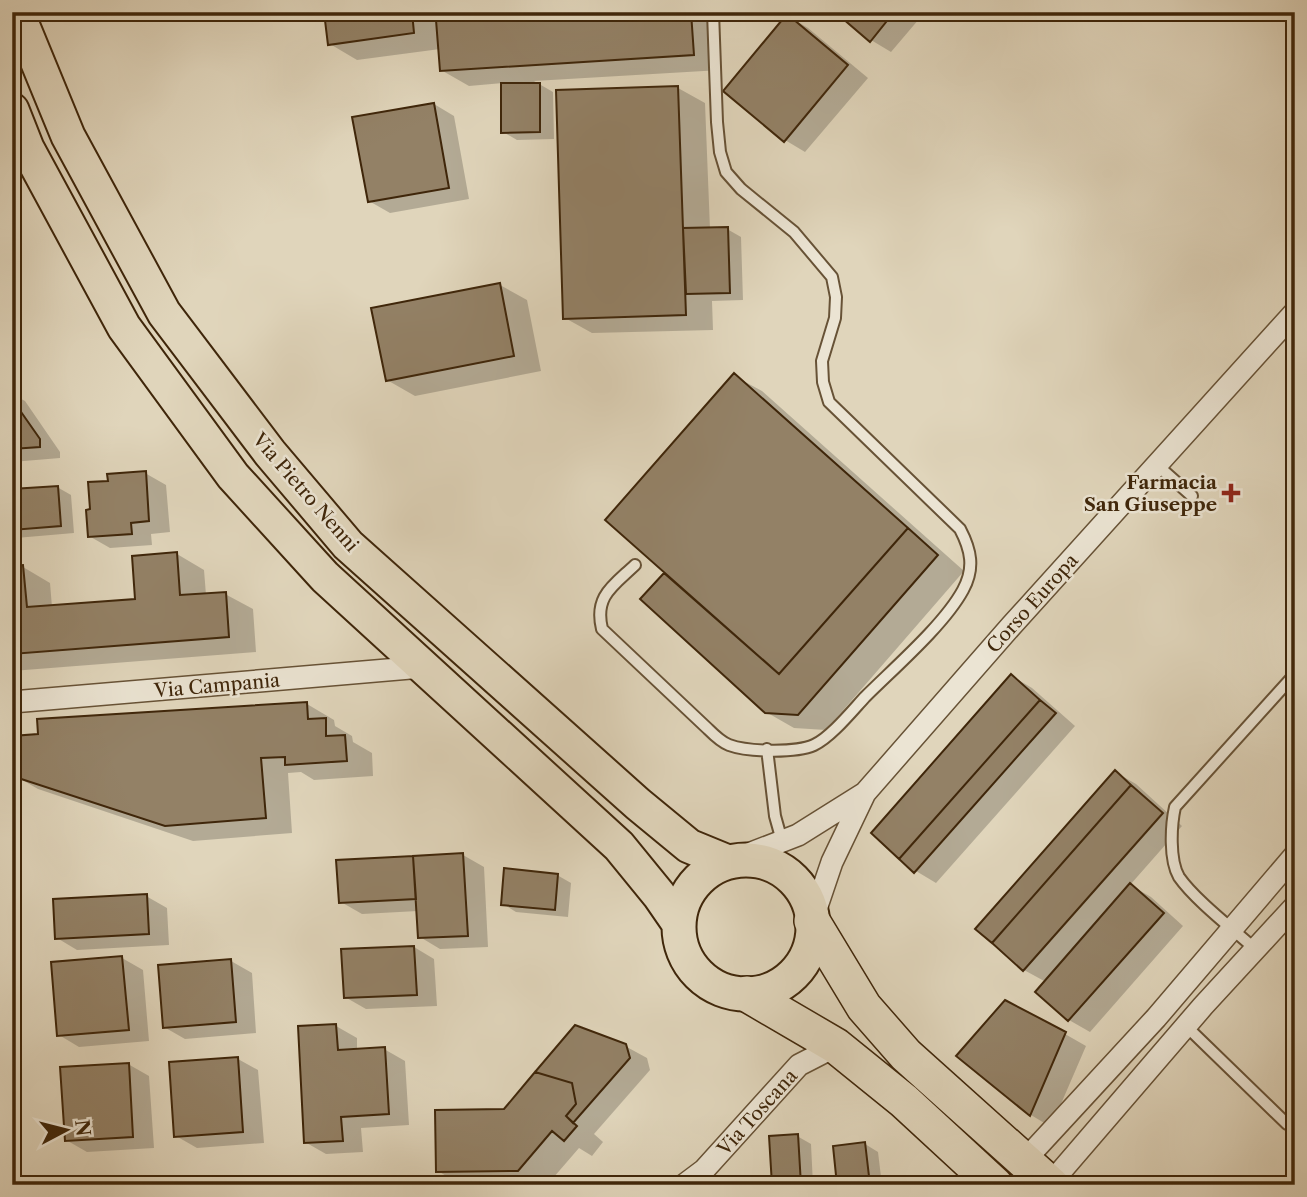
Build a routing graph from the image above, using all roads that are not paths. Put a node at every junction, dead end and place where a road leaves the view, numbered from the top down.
1 (17, 12) edge
2 (713, 12) edge
3 (12, 110) edge
4 (1295, 312) edge
5 (1157, 465) junction
6 (1192, 496) dead end
7 (635, 565) dead end
8 (422, 667) junction
9 (1295, 674) edge
10 (12, 702) edge
11 (767, 749) junction
12 (865, 793) junction
13 (782, 841) junction
14 (1295, 855) edge
15 (728, 862) junction
16 (1295, 906) edge
17 (812, 921) junction
18 (678, 924) junction
19 (1232, 928) junction
20 (1255, 949) junction
21 (747, 994) junction
22 (1186, 1027) junction
23 (835, 1046) junction
24 (1295, 1125) edge
25 (1024, 1161) junction
26 (684, 1185) edge
27 (995, 1185) edge
28 (1051, 1185) edge

1 - 15 main road, Via Pietro Nenni
2 - 11 lane
3 - 8 main road
4 - 5 street, Corso Europa
5 - 6 lane
5 - 12 street, Corso Europa
7 - 11 lane
8 - 10 street, Via Campania
8 - 18 main road
9 - 19 lane
11 - 13 lane
12 - 13 street
12 - 17 street, Corso Europa
13 - 15 street
14 - 19 street
15 - 17 main road
15 - 18 main road
16 - 20 street
17 - 21 main road
17 - 25 highway
18 - 21 main road
19 - 20 lane
19 - 25 street
20 - 22 street
21 - 23 highway
22 - 24 lane
22 - 28 street
23 - 26 street, Via Toscana
23 - 27 highway
25 - 28 highway

